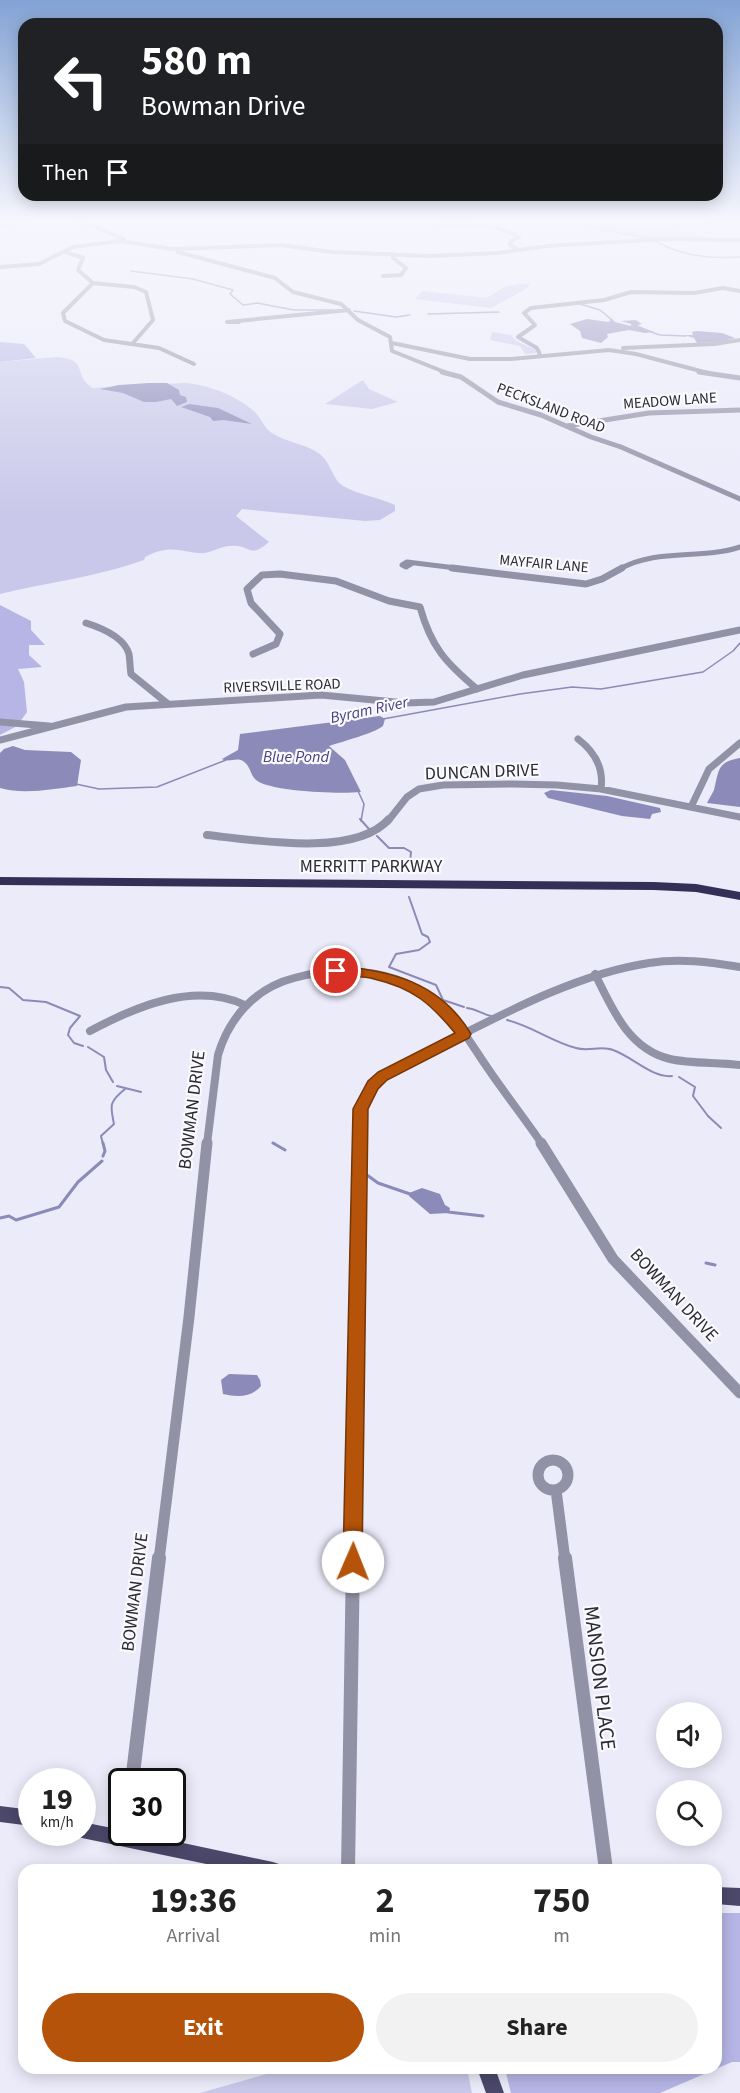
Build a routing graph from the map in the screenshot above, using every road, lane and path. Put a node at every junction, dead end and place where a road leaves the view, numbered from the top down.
1 (62, 318) edge
2 (152, 318) edge
3 (279, 318) edge
4 (356, 318) edge
5 (528, 318) edge
6 (239, 322) dead end
7 (740, 340) edge
8 (133, 343) junction
9 (392, 343) junction
10 (609, 350) junction
11 (540, 355) junction
12 (194, 364) dead end
13 (740, 378) edge
14 (740, 410) edge
15 (567, 426) junction
16 (740, 498) edge
17 (740, 547) edge
18 (411, 564) dead end
19 (86, 623) dead end
20 (740, 630) edge
21 (253, 654) dead end
22 (477, 689) junction
23 (168, 704) junction
24 (0, 722) edge
25 (51, 726) junction
26 (0, 740) edge
27 (578, 740) dead end
28 (740, 743) edge
29 (601, 789) junction
30 (691, 807) junction
31 (740, 817) edge
32 (207, 835) dead end
33 (0, 873) edge
34 (0, 881) edge
35 (740, 887) edge
36 (740, 896) edge
37 (740, 967) edge
38 (595, 974) junction
39 (245, 1005) junction
40 (90, 1031) dead end
41 (465, 1034) junction
42 (740, 1065) edge
43 (740, 1392) edge
44 (556, 1490) dead end
45 (134, 1768) edge
46 (0, 1814) edge
47 (18, 1816) edge
48 (169, 1846) edge
49 (247, 1864) edge
50 (348, 1864) edge
51 (605, 1864) edge
52 (722, 1896) edge
53 (740, 1897) edge
54 (488, 2074) edge
55 (495, 2093) edge

1 - 8 street
2 - 8 street
3 - 6 street
4 - 9 street, PECKSLAND ROAD
5 - 11 street
7 - 10 street
8 - 12 street
9 - 11 street
9 - 15 street, PECKSLAND ROAD
10 - 11 street
10 - 13 street
14 - 15 street, MEADOW LANE
15 - 16 street, PECKSLAND ROAD
17 - 18 street, MAYFAIR LANE
19 - 23 street
20 - 22 street, RIVERSVILLE ROAD
21 - 22 street
22 - 23 street, RIVERSVILLE ROAD
23 - 25 street, RIVERSVILLE ROAD
24 - 25 street
25 - 26 street, RIVERSVILLE ROAD
27 - 29 street
28 - 30 street
29 - 30 street, DUNCAN DRIVE
29 - 32 street, DUNCAN DRIVE
30 - 31 street, DUNCAN DRIVE
33 - 35 highway, MERRITT PARKWAY
34 - 36 highway, MERRITT PARKWAY
37 - 38 street
38 - 41 street
38 - 42 street
39 - 40 street
39 - 41 street, BOWMAN DRIVE
39 - 45 street, BOWMAN DRIVE
41 - 43 street, BOWMAN DRIVE
41 - 50 street
44 - 51 street, MANSION PLACE
46 - 47 main road
48 - 49 main road
52 - 53 main road
54 - 55 main road

